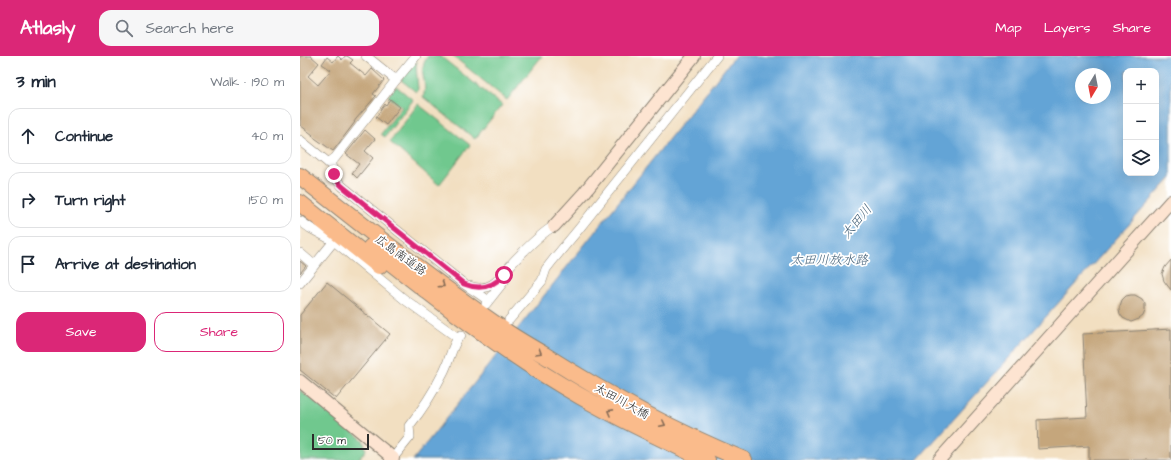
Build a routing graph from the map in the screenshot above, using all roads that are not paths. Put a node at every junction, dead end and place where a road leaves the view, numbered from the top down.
1 (366, 56) edge
2 (416, 56) edge
3 (694, 56) edge
4 (717, 56) edge
5 (396, 80) junction
6 (300, 140) edge
7 (300, 163) edge
8 (328, 163) junction
9 (300, 176) edge
10 (300, 190) edge
11 (1171, 202) edge
12 (300, 203) edge
13 (300, 221) edge
14 (554, 226) junction
15 (334, 241) junction
16 (300, 253) edge
17 (314, 265) junction
18 (426, 273) junction
19 (300, 282) edge
20 (464, 284) junction
21 (501, 336) junction
22 (300, 381) edge
23 (579, 395) joint
24 (392, 459) edge
25 (707, 460) edge
26 (744, 460) edge
27 (939, 460) edge

1 - 5 street
2 - 5 street
3 - 14 street
4 - 21 street
5 - 8 street
6 - 8 street
7 - 18 highway
8 - 20 street
9 - 18 highway, 広島南道路
10 - 21 highway, 広島南道路
11 - 27 street
12 - 21 highway
13 - 15 street
14 - 20 street
14 - 20 street
15 - 17 street
15 - 24 street
16 - 17 street
17 - 19 street
18 -> 21 highway, 広島南道路
21 - 23 highway, 広島南道路
21 -> 26 highway, 太田川大橋
22 - 24 street
25 -> 23 highway, 太田川大橋

